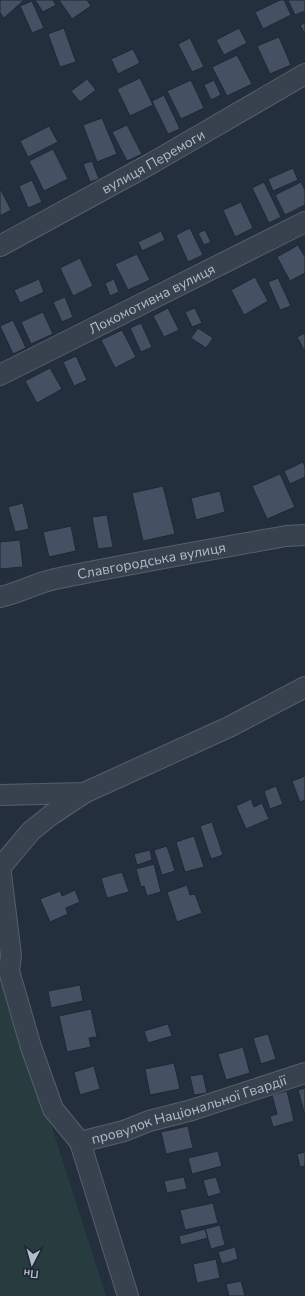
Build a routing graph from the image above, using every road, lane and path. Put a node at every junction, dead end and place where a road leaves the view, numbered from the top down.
1 (305, 74) edge
2 (305, 222) edge
3 (0, 246) edge
4 (0, 376) edge
5 (305, 535) edge
6 (0, 597) edge
7 (305, 687) edge
8 (84, 793) junction
9 (0, 795) edge
10 (1, 874) edge
11 (305, 1073) edge
12 (80, 1142) junction
13 (128, 1296) edge

1 - 3 street, вулиця Перемоги
2 - 4 street, Локомотивна вулиця
5 - 6 street, Славгородська вулиця
7 - 8 street
8 - 9 street
8 - 10 street
10 - 12 street, провулок Національної Гвардії
11 - 12 street, провулок Національної Гвардії
12 - 13 street

